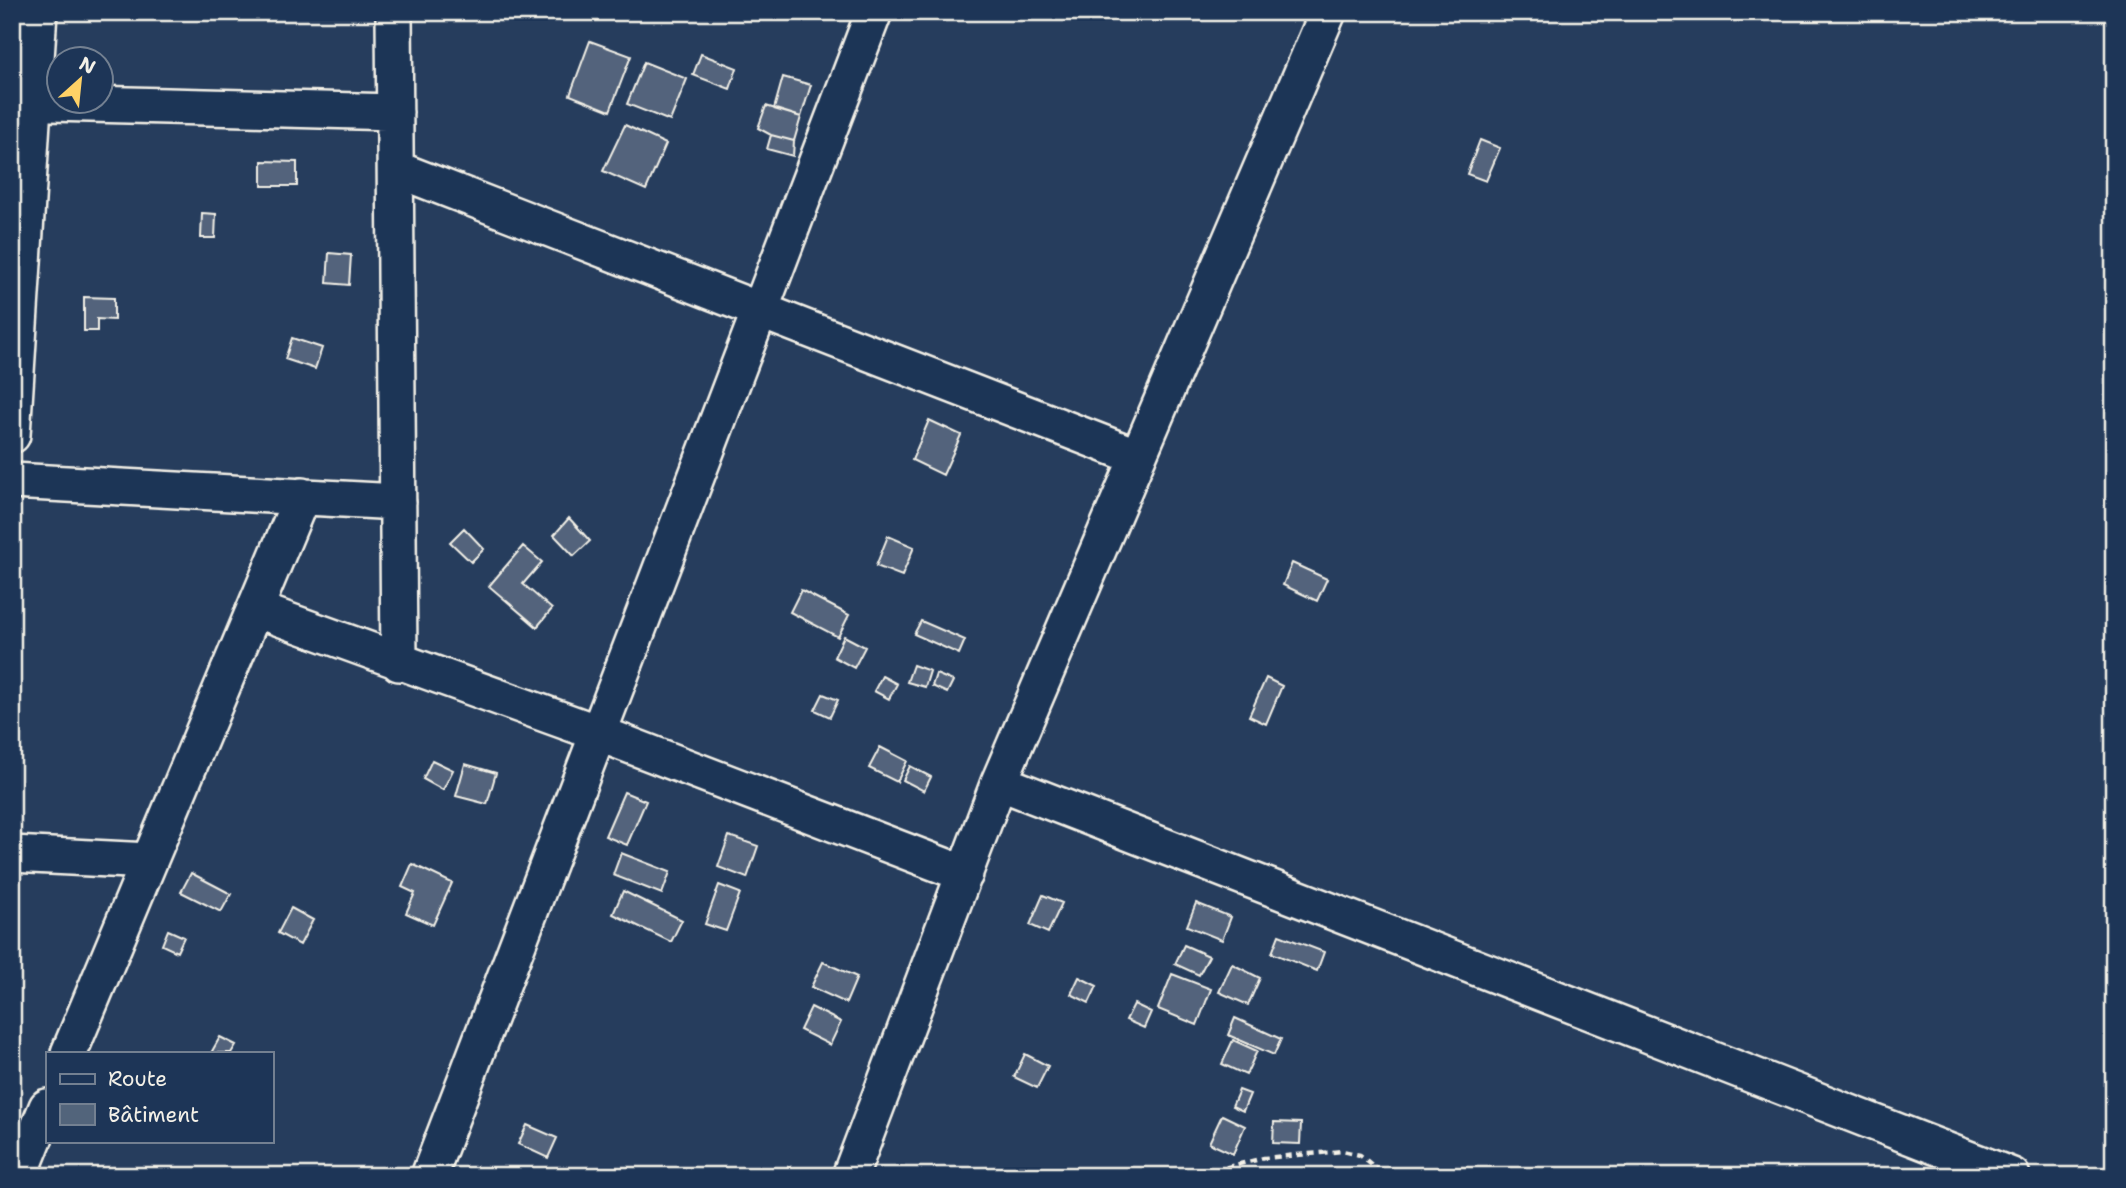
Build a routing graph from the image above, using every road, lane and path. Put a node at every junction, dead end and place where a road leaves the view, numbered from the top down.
1 (39, 12) edge
2 (394, 12) edge
3 (874, 12) edge
4 (1328, 12) edge
5 (23, 102) edge
6 (395, 112) junction
7 (396, 169) junction
8 (759, 312) junction
9 (12, 436) edge
10 (1138, 457) junction
11 (12, 481) edge
12 (302, 496) junction
13 (398, 502) junction
14 (255, 609) junction
15 (399, 663) junction
16 (598, 733) junction
17 (999, 782) junction
18 (12, 854) edge
19 (149, 861) junction
20 (965, 874) junction
21 (69, 1052) edge
22 (46, 1109) edge
23 (19, 1176) edge
24 (429, 1176) edge
25 (850, 1176) edge
26 (1191, 1176) edge
27 (1385, 1176) edge
28 (2012, 1176) edge

1 - 5 street
2 - 6 street
3 - 8 street
4 - 10 street
5 - 6 street
5 - 9 street
6 - 7 street
7 - 8 street
7 - 13 street
8 - 10 street
8 - 16 street
10 - 17 street
11 - 12 street
12 - 13 street
12 - 14 street
13 - 15 street
14 - 15 street
14 - 19 street
15 - 16 street
16 - 20 street
16 - 24 street
17 - 20 street
17 - 28 street
18 - 19 street
19 - 21 street
20 - 25 street
22 - 23 street
26 - 27 path

